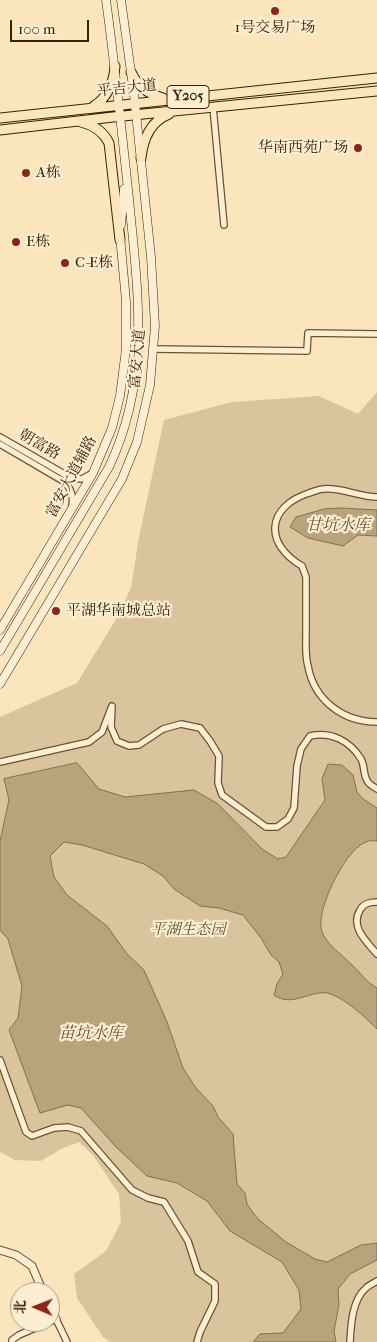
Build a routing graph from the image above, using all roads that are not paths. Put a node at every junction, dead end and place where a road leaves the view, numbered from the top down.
1 (106, 0) edge
2 (121, 0) edge
3 (115, 66) junction
4 (131, 72) junction
5 (377, 78) edge
6 (377, 91) edge
7 (168, 99) junction
8 (135, 102) junction
9 (120, 104) junction
10 (90, 107) junction
11 (213, 107) junction
12 (178, 111) junction
13 (137, 115) junction
14 (121, 116) junction
15 (0, 118) edge
16 (74, 122) junction
17 (0, 130) edge
18 (141, 158) junction
19 (126, 172) junction
20 (224, 225) dead end
21 (120, 240) junction
22 (377, 334) edge
23 (154, 349) junction
24 (0, 437) edge
25 (0, 444) edge
26 (93, 473) junction
27 (377, 497) edge
28 (71, 510) junction
29 (83, 512) junction
30 (42, 559) junction
31 (0, 630) edge
32 (0, 651) edge
33 (0, 684) edge
34 (377, 722) edge
35 (0, 762) edge
36 (377, 789) edge
37 (377, 902) edge
38 (377, 954) edge
39 (0, 1060) edge
40 (0, 1250) edge
41 (377, 1281) edge
42 (39, 1282) edge
43 (26, 1332) edge
44 (12, 1342) edge
45 (197, 1342) edge
46 (350, 1342) edge

1 - 3 main road, 富安大道
2 - 4 main road, 富安大道
3 - 9 main road, 富安大道
3 - 10 main road
4 - 7 main road
4 - 8 main road, 富安大道
5 - 7 main road, 平吉大道 / Y205
6 - 11 main road, 平吉大道 / Y205
7 - 8 main road, 平吉大道 / Y205
8 - 9 main road, 平吉大道 / Y205
8 - 13 main road, 富安大道
9 - 10 main road, 平吉大道 / Y205
9 - 14 main road, 富安大道
10 - 15 main road, 平吉大道 / Y205
11 - 12 main road, 平吉大道 / Y205
11 - 20 street
12 - 13 main road, 平吉大道 / Y205
12 - 18 main road
13 - 14 main road, 平吉大道 / Y205
13 - 18 main road, 富安大道
14 - 16 main road, 平吉大道 / Y205
14 - 19 main road, 富安大道
16 - 17 main road, 平吉大道 / Y205
16 - 21 main road
18 - 23 main road, 富安大道
19 - 21 main road, 富安大道辅路
19 - 29 main road, 富安大道
21 - 26 main road, 富安大道辅路
22 - 23 street
23 - 33 main road, 富安大道
24 - 26 street, 朝富路
25 - 28 street, 朝富路
26 - 28 main road, 富安大道辅路
27 - 34 street
28 - 30 main road, 富安大道辅路
29 - 30 main road
29 - 32 main road, 富安大道
30 - 31 main road, 富安大道辅路
35 - 36 street
37 - 38 street
39 - 45 street
40 - 42 street
41 - 46 street
43 - 44 street

